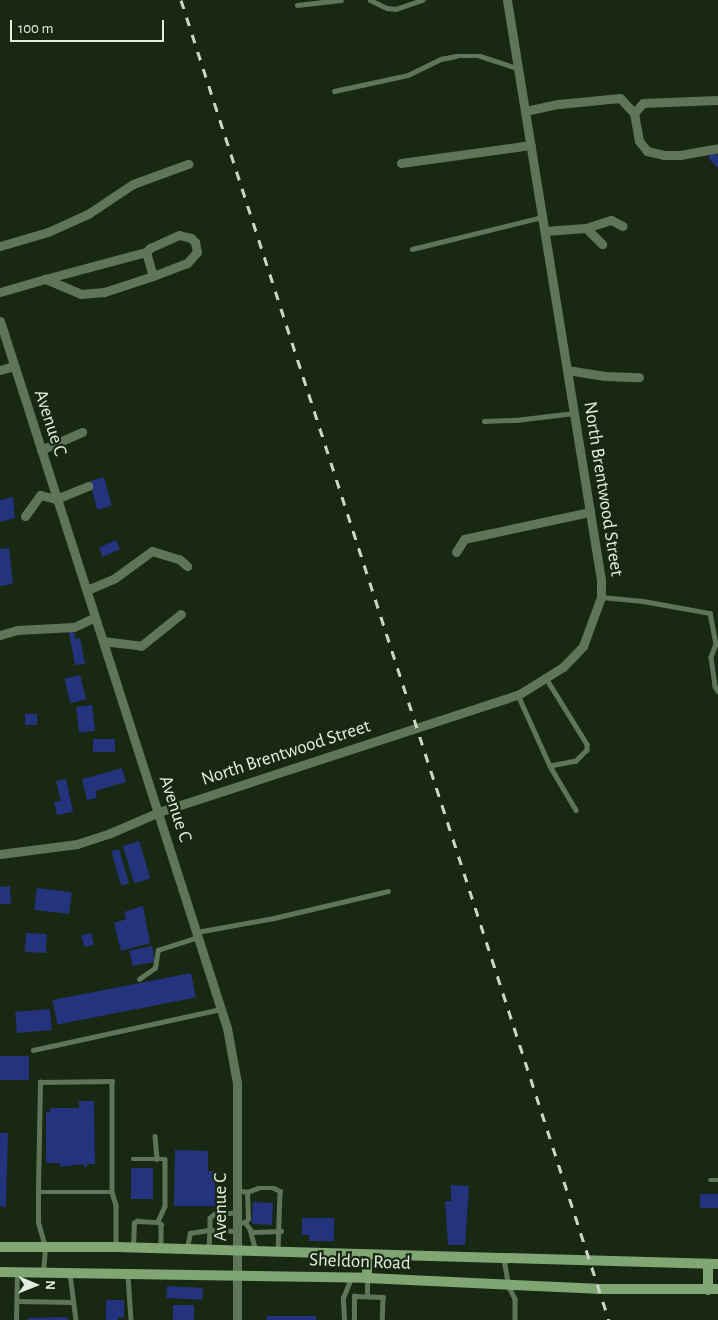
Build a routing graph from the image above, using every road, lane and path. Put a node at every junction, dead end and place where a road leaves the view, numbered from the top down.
1 (341, 0) edge
2 (370, 0) edge
3 (422, 0) edge
4 (507, 0) edge
5 (297, 5) dead end
6 (518, 68) junction
7 (334, 91) dead end
8 (718, 100) edge
9 (525, 111) junction
10 (634, 113) junction
11 (531, 145) junction
12 (718, 148) edge
13 (401, 162) dead end
14 (188, 164) dead end
15 (542, 217) junction
16 (623, 226) dead end
17 (586, 228) junction
18 (545, 231) junction
19 (602, 244) dead end
20 (0, 246) edge
21 (412, 249) dead end
22 (146, 252) junction
23 (153, 276) junction
24 (45, 279) junction
25 (0, 292) edge
26 (0, 321) edge
27 (2, 336) edge
28 (14, 366) junction
29 (0, 370) edge
30 (567, 370) junction
31 (640, 377) dead end
32 (574, 413) junction
33 (484, 420) dead end
34 (82, 432) dead end
35 (41, 450) junction
36 (88, 486) dead end
37 (58, 498) junction
38 (590, 512) junction
39 (25, 516) dead end
40 (456, 552) dead end
41 (187, 566) dead end
42 (86, 590) junction
43 (602, 597) junction
44 (181, 614) dead end
45 (95, 617) junction
46 (0, 635) edge
47 (103, 641) junction
48 (546, 678) junction
49 (718, 691) edge
50 (518, 695) junction
51 (550, 766) junction
52 (576, 810) dead end
53 (159, 812) junction
54 (0, 854) edge
55 (388, 891) dead end
56 (197, 934) junction
57 (139, 979) dead end
58 (221, 1009) junction
59 (34, 1050) dead end
60 (155, 1136) dead end
61 (133, 1159) dead end
62 (157, 1159) junction
63 (710, 1180) dead end
64 (718, 1180) edge
65 (237, 1190) junction
66 (38, 1192) junction
67 (112, 1192) junction
68 (247, 1192) junction
69 (237, 1212) junction
70 (158, 1222) junction
71 (240, 1225) junction
72 (210, 1230) junction
73 (280, 1231) junction
74 (251, 1232) junction
75 (0, 1247) edge
76 (45, 1247) junction
77 (116, 1247) junction
78 (133, 1248) junction
79 (161, 1249) junction
80 (187, 1250) junction
81 (209, 1251) junction
82 (237, 1252) junction
83 (257, 1253) junction
84 (278, 1253) junction
85 (367, 1255) junction
86 (504, 1259) junction
87 (713, 1264) edge
88 (0, 1272) edge
89 (17, 1272) junction
90 (43, 1272) junction
91 (70, 1272) junction
92 (128, 1273) junction
93 (237, 1276) junction
94 (351, 1278) junction
95 (367, 1278) junction
96 (509, 1287) junction
97 (713, 1290) edge
98 (367, 1296) junction
99 (18, 1301) junction
100 (73, 1302) junction
101 (16, 1320) edge
102 (76, 1320) edge
103 (132, 1320) edge
104 (237, 1320) edge
105 (344, 1320) edge
106 (354, 1320) edge
107 (382, 1320) edge
108 (515, 1320) edge

1 - 5 lane
2 - 3 lane
4 - 6 street, North Brentwood Street
6 - 7 lane
6 - 9 street, North Brentwood Street
8 - 10 street
9 - 10 street
9 - 11 street, North Brentwood Street
10 - 12 street
11 - 13 street
11 - 15 street, North Brentwood Street
14 - 20 street
15 - 18 street, North Brentwood Street
15 - 21 lane
16 - 17 street
17 - 18 street
17 - 19 street
18 - 30 street, North Brentwood Street
22 - 23 street
22 - 23 street
22 - 24 street
23 - 24 street
24 - 25 street
26 - 27 street, Avenue C
27 - 28 street, Avenue C
28 - 29 street
28 - 35 street, Avenue C
30 - 31 street
30 - 32 street, North Brentwood Street
32 - 33 lane
32 - 38 street, North Brentwood Street
34 - 35 street
35 - 37 street, Avenue C
36 - 37 street
37 - 39 street
37 - 42 street, Avenue C
38 - 40 street
38 - 43 street, North Brentwood Street
41 - 42 street
42 - 45 street, Avenue C
43 - 48 street, North Brentwood Street
43 - 49 lane
44 - 47 street
45 - 46 street
45 - 47 street, Avenue C
47 - 53 street, Avenue C
48 - 50 street, North Brentwood Street
48 - 51 lane
50 - 51 lane
50 - 53 street, North Brentwood Street
51 - 52 lane
53 - 54 street, North Brentwood Street
53 - 56 street, Avenue C
55 - 56 lane
56 - 57 lane
56 - 58 street, Avenue C
58 - 59 lane
58 - 65 street, Avenue C
60 - 62 lane
61 - 62 lane
62 - 70 lane
63 - 64 lane
65 - 68 lane
65 - 69 street, Avenue C
66 - 67 lane
66 - 67 lane
66 - 76 lane
67 - 77 lane
68 - 71 lane
68 - 73 lane
69 - 71 street, Avenue C
69 - 72 lane
70 - 78 lane
70 - 79 lane
71 - 72 lane
71 - 74 lane
71 - 82 street, Avenue C
72 - 80 lane
72 - 81 lane
73 - 74 lane
73 - 84 lane
74 - 83 lane
75 - 76 main road, Sheldon Road
76 - 77 main road, Sheldon Road
76 - 90 lane
77 - 78 main road, Sheldon Road
78 - 79 main road, Sheldon Road
79 - 80 main road, Sheldon Road
80 - 81 main road, Sheldon Road
81 - 82 main road, Sheldon Road
82 - 83 main road, Sheldon Road
82 - 93 street, Avenue C
83 - 84 main road, Sheldon Road
84 - 85 main road, Sheldon Road
85 - 86 main road, Sheldon Road
85 - 95 main road
86 - 87 main road, Sheldon Road
86 - 96 lane
87 - 97 main road
88 - 89 main road, Sheldon Road
89 - 90 main road, Sheldon Road
89 - 99 lane
90 - 91 main road, Sheldon Road
91 - 92 main road, Sheldon Road
91 - 100 lane
92 - 93 main road, Sheldon Road
92 - 103 lane
93 - 94 main road, Sheldon Road
93 - 104 street, Avenue C
94 - 95 main road, Sheldon Road
94 - 105 lane
95 - 96 main road, Sheldon Road
95 - 98 lane
96 - 97 main road, Sheldon Road
96 - 108 lane
98 - 106 lane
98 - 107 lane
99 - 100 lane
99 - 101 lane
100 - 102 lane

